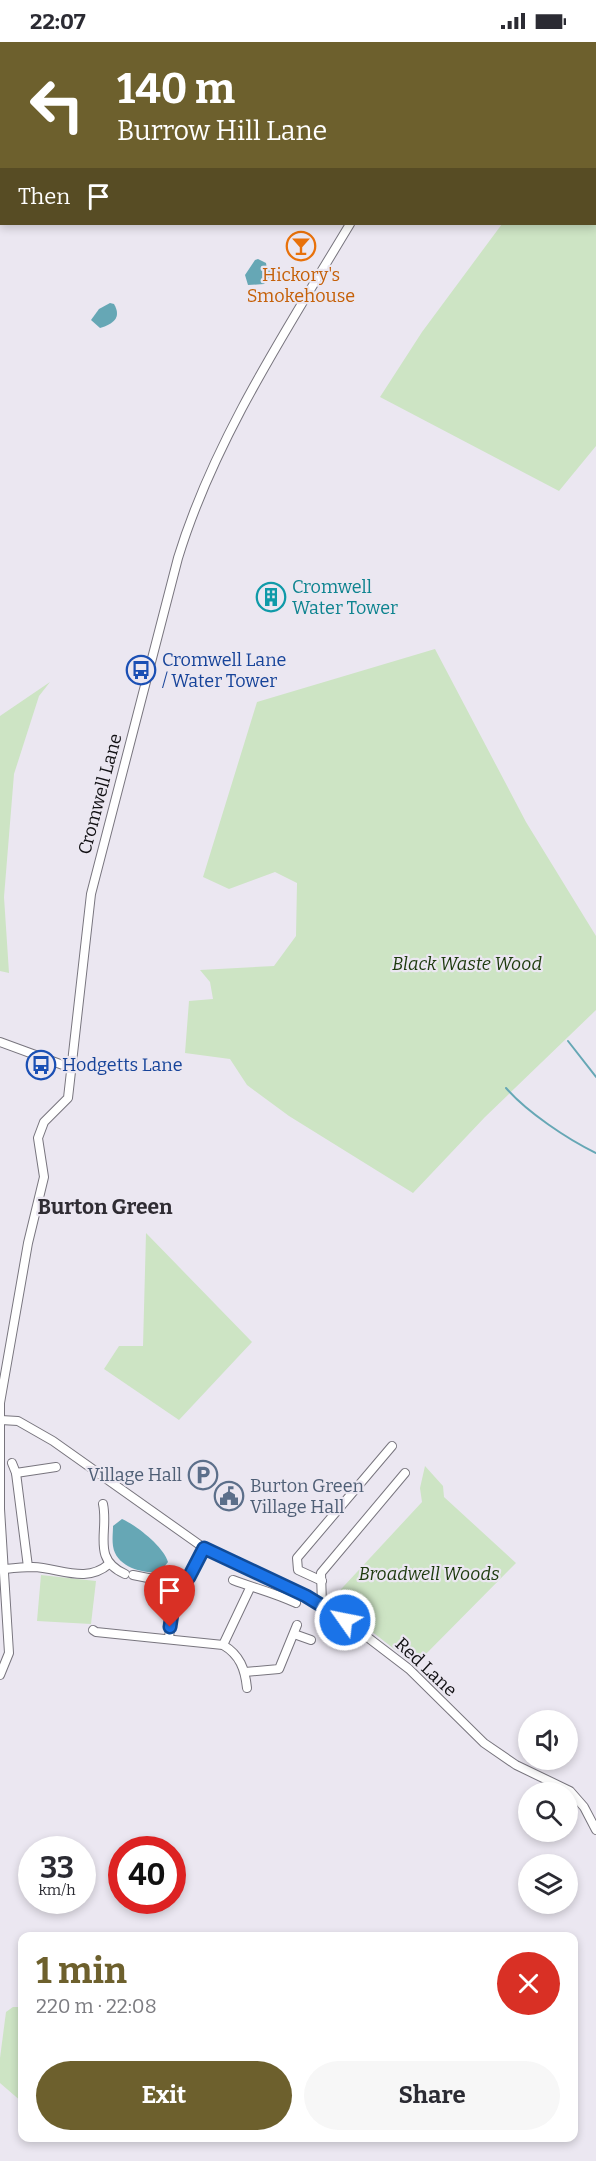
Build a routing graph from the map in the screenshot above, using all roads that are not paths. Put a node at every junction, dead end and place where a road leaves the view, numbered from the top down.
1 (349, 225) edge
2 (0, 1042) edge
3 (72, 1068) junction
4 (0, 1403) edge
5 (1, 1420) edge
6 (392, 1446) dead end
7 (12, 1463) dead end
8 (56, 1467) dead end
9 (16, 1473) junction
10 (405, 1473) dead end
11 (103, 1504) dead end
12 (204, 1548) junction
13 (109, 1564) junction
14 (28, 1567) junction
15 (5, 1569) junction
16 (233, 1580) dead end
17 (322, 1581) junction
18 (249, 1588) junction
19 (176, 1592) junction
20 (296, 1603) dead end
21 (322, 1605) junction
22 (297, 1625) dead end
23 (93, 1630) dead end
24 (294, 1634) junction
25 (169, 1638) junction
26 (311, 1640) dead end
27 (223, 1645) junction
28 (245, 1672) junction
29 (0, 1675) edge
30 (247, 1688) dead end
31 (596, 1830) edge

1 - 3 street, Cromwell Lane
2 - 3 street
3 - 4 street, Cromwell Lane
4 - 5 street, Cromwell Lane
5 - 12 street, Red Lane
5 - 15 street, Cromwell Lane
6 - 17 street
7 - 9 street
8 - 9 street
9 - 14 street
10 - 17 street
11 - 13 street
12 - 19 street
12 - 21 street, Red Lane
13 - 14 street
13 - 19 street
14 - 15 street
15 - 29 street, Cromwell Lane
16 - 18 street
17 - 21 street
18 - 20 street
18 - 27 street
19 - 25 street
21 - 31 street, Red Lane
22 - 24 street
23 - 25 street
24 - 26 street
24 - 28 street
25 - 27 street
27 - 28 street
28 - 30 street

